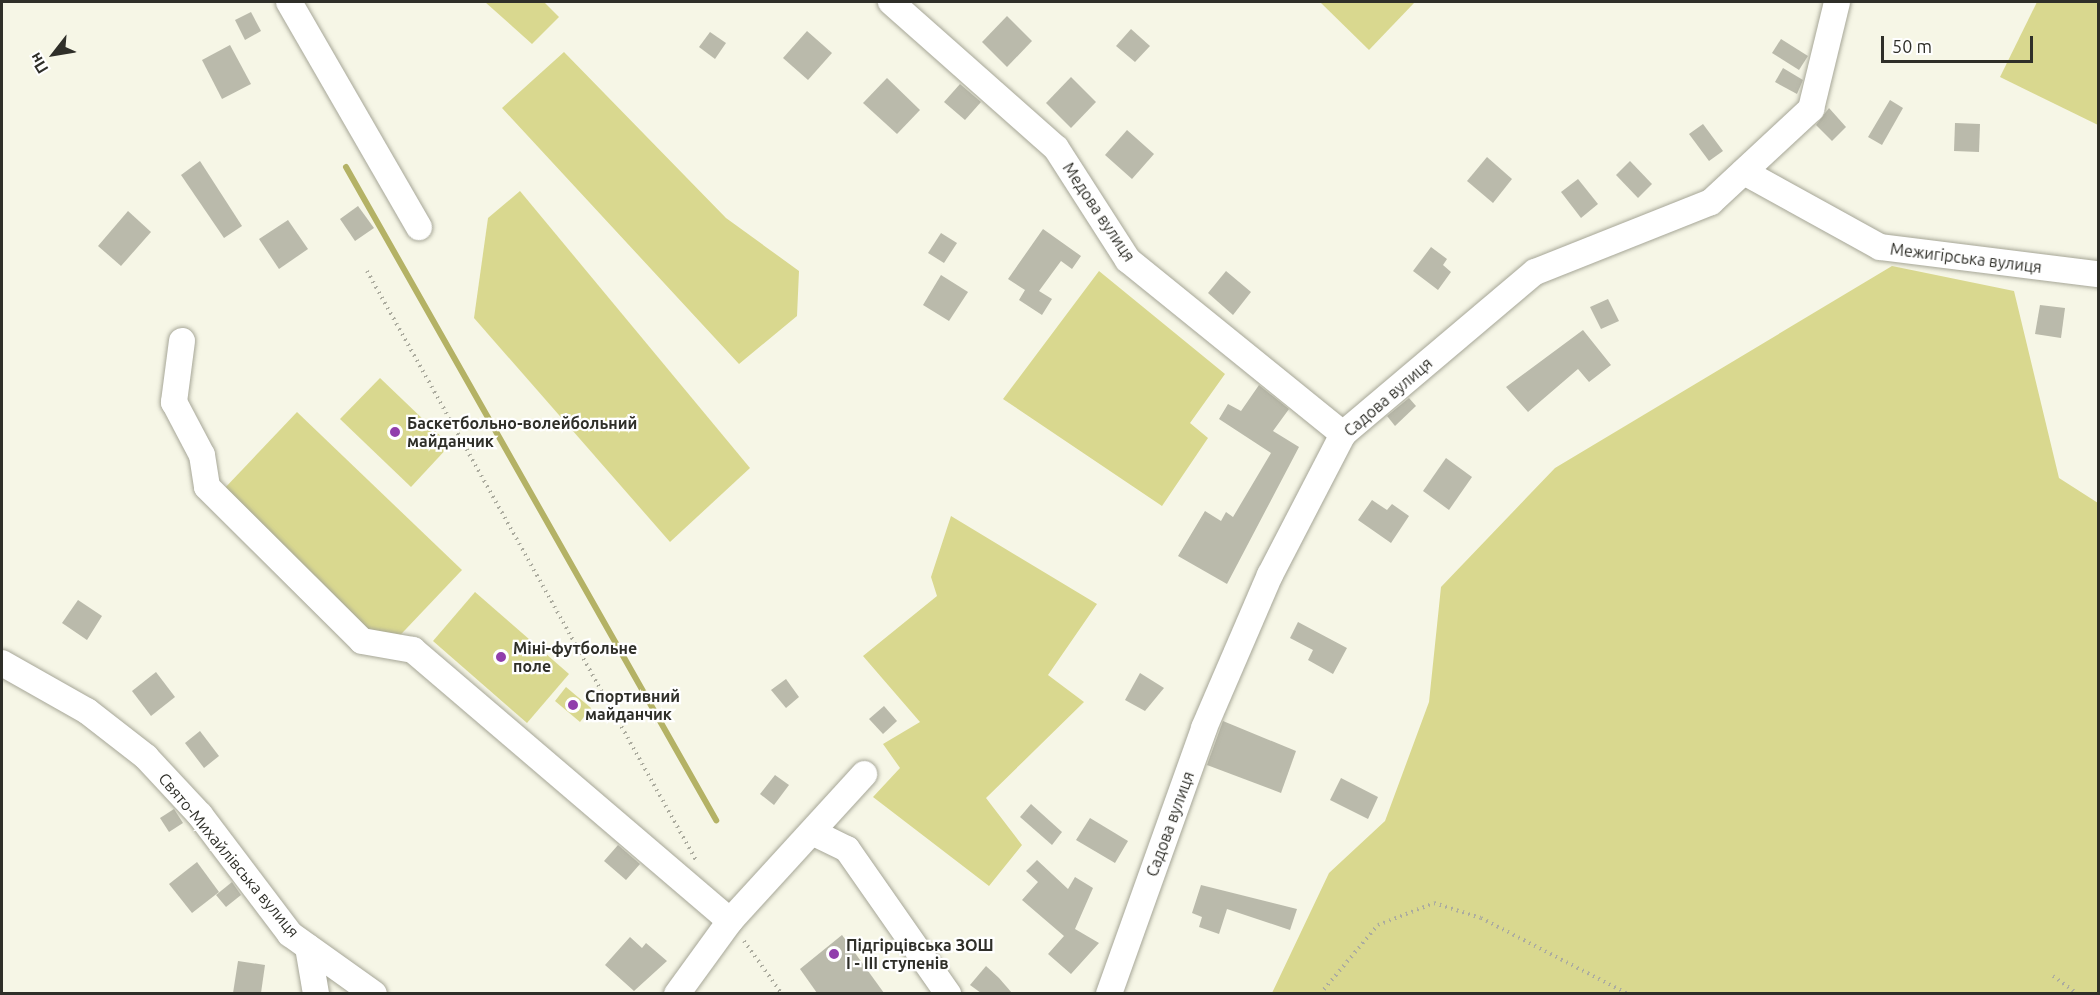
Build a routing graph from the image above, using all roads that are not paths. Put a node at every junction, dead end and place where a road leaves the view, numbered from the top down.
1 (289, 2) edge
2 (891, 2) edge
3 (1837, 2) edge
4 (1743, 172) junction
5 (419, 227) dead end
6 (2098, 274) edge
7 (182, 341) dead end
8 (1343, 434) junction
9 (2, 663) edge
10 (864, 774) dead end
11 (812, 832) junction
12 (730, 921) junction
13 (308, 947) junction
14 (316, 993) edge
15 (374, 993) edge
16 (677, 993) edge
17 (948, 993) edge
18 (1109, 993) edge

1 - 5 street
2 - 8 street, Медова вулиця
3 - 4 street, Садова вулиця
4 - 6 street, Межигірська вулиця
4 - 8 street, Садова вулиця
7 - 12 street
8 - 18 street, Садова вулиця
9 - 13 street, Свято-Михайлівська вулиця
10 - 11 street
11 - 12 street
11 - 17 street
12 - 16 street
13 - 14 street, Свято-Михайлівська вулиця
13 - 15 street, Свято-Михайлівська вулиця

